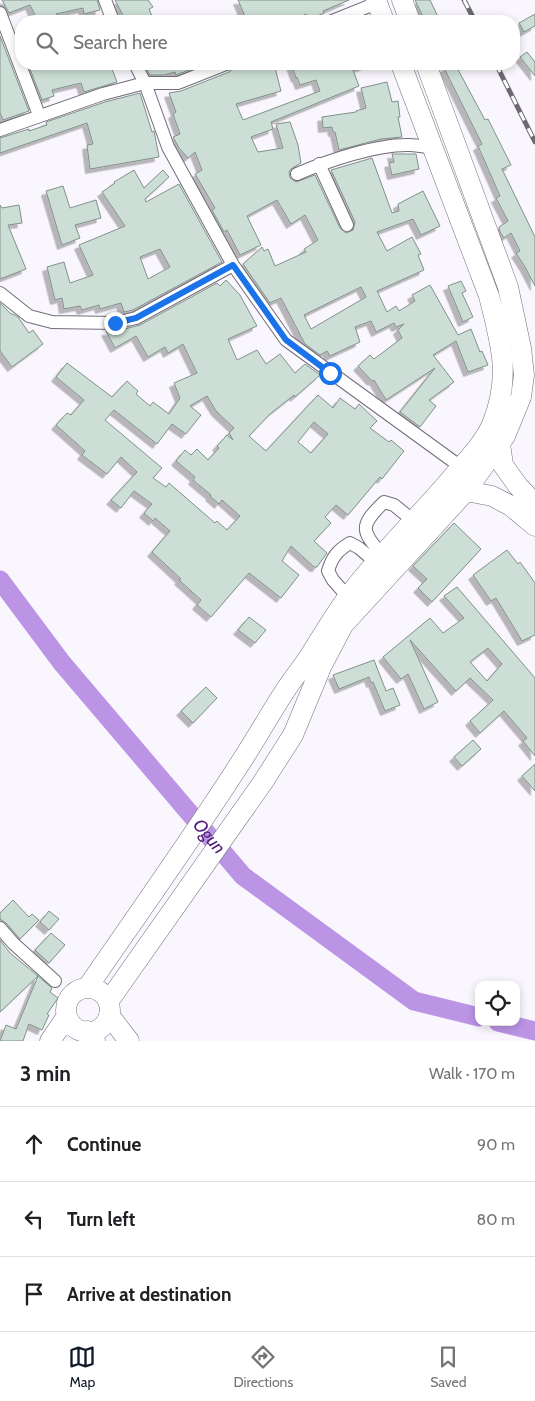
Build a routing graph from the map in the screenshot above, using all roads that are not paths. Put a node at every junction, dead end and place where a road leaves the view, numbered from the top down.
1 (105, 0) edge
2 (402, 0) edge
3 (379, 8) edge
4 (0, 13) edge
5 (111, 15) edge
6 (354, 15) edge
7 (408, 15) edge
8 (15, 52) edge
9 (22, 70) edge
10 (138, 70) edge
11 (211, 70) edge
12 (402, 70) edge
13 (428, 70) edge
14 (145, 82) junction
15 (39, 115) junction
16 (0, 130) edge
17 (433, 148) junction
18 (319, 164) junction
19 (297, 174) dead end
20 (484, 222) junction
21 (347, 225) dead end
22 (464, 231) junction
23 (233, 265) junction
24 (0, 293) edge
25 (500, 444) junction
26 (461, 467) junction
27 (466, 491) junction
28 (535, 504) edge
29 (415, 522) junction
30 (535, 526) edge
31 (380, 559) junction
32 (348, 597) junction
33 (0, 928) edge
34 (55, 982) dead end
35 (87, 988) junction
36 (109, 1008) junction
37 (67, 1016) junction
38 (86, 1036) edge
39 (50, 1041) edge
40 (128, 1041) edge

1 - 5 street
2 - 7 main road
3 - 6 street
4 - 8 street
9 - 15 street
10 - 14 street
11 - 14 street
12 - 17 main road
13 - 20 main road
14 - 15 street
14 - 23 street
15 - 16 street
17 - 18 street
17 - 22 main road
18 - 19 street
18 - 21 street
20 - 22 main road
20 - 25 main road
22 - 26 main road
23 - 24 street
23 - 26 street
25 - 27 main road
25 - 28 main road
26 - 29 main road
27 - 30 main road
27 - 36 main road
29 - 31 main road
29 - 31 street
31 - 32 main road
31 - 32 street
32 - 35 main road
33 - 34 street
35 - 36 main road
35 - 37 main road
36 - 38 main road
36 - 40 main road
37 - 38 main road
37 - 39 main road

